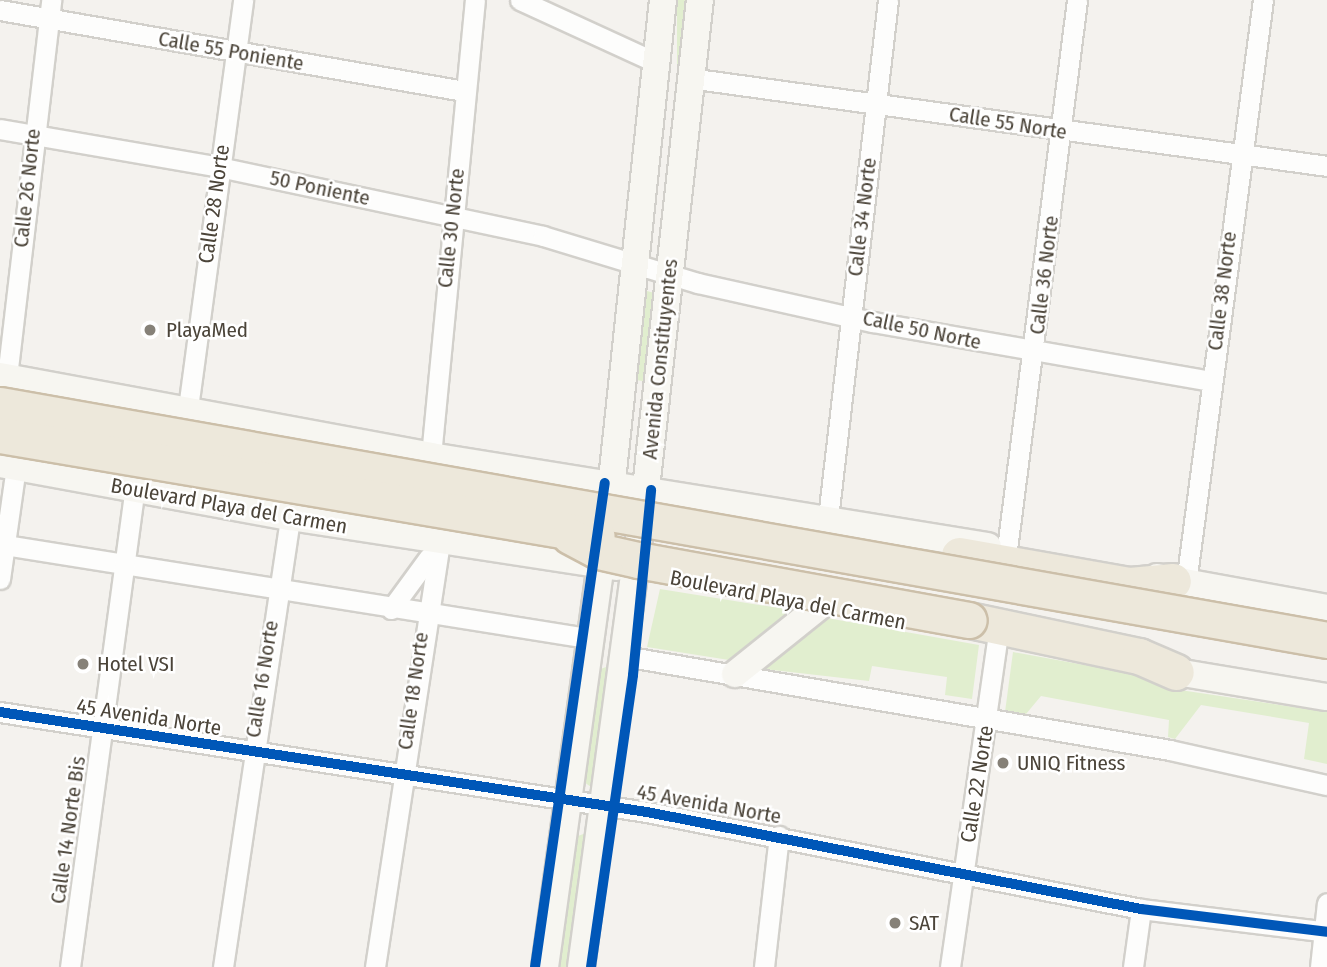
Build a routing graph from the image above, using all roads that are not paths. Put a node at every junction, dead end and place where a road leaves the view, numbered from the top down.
1 (243, 0) edge
2 (475, 0) edge
3 (520, 0) edge
4 (663, 0) edge
5 (700, 0) edge
6 (888, 0) edge
7 (1077, 0) edge
8 (1264, 0) edge
9 (50, 9) edge
10 (0, 10) edge
11 (235, 52) junction
12 (655, 62) junction
13 (689, 78) junction
14 (462, 91) junction
15 (874, 103) junction
16 (0, 129) edge
17 (1060, 131) junction
18 (32, 135) junction
19 (1241, 156) junction
20 (1327, 166) edge
21 (219, 167) junction
22 (453, 216) junction
23 (637, 262) junction
24 (670, 270) junction
25 (850, 313) junction
26 (1034, 353) junction
27 (1211, 381) junction
28 (2, 386) edge
29 (188, 408) junction
30 (0, 435) edge
31 (431, 456) junction
32 (8, 465) edge
33 (612, 484) junction
34 (646, 488) junction
35 (134, 491) junction
36 (535, 499) junction
37 (6, 501) edge
38 (764, 509) junction
39 (290, 517) junction
40 (828, 518) junction
41 (557, 529) junction
42 (440, 542) junction
43 (5, 545) junction
44 (1007, 549) junction
45 (601, 564) junction
46 (125, 565) junction
47 (634, 570) junction
48 (0, 579) edge
49 (1180, 582) junction
50 (275, 592) junction
51 (767, 596) junction
52 (821, 606) junction
53 (1327, 608) edge
54 (391, 609) junction
55 (424, 613) junction
56 (593, 639) junction
57 (1327, 640) edge
58 (997, 642) junction
59 (624, 656) junction
60 (1327, 663) edge
61 (1176, 672) junction
62 (735, 674) junction
63 (1327, 697) edge
64 (0, 712) edge
65 (986, 719) junction
66 (103, 729) junction
67 (250, 753) junction
68 (400, 777) junction
69 (1327, 785) edge
70 (569, 803) junction
71 (602, 807) junction
72 (779, 836) junction
73 (963, 873) junction
74 (1327, 903) edge
75 (1142, 909) junction
76 (1325, 932) edge
77 (70, 967) edge
78 (223, 967) edge
79 (375, 967) edge
80 (545, 967) edge
81 (581, 967) edge
82 (764, 967) edge
83 (950, 967) edge
84 (1133, 967) edge
85 (1320, 967) edge

1 - 11 street, Calle 28 Norte
2 - 14 street, Calle 30 Norte
3 - 12 street
4 - 12 main road, Avenida Constituyentes
5 - 13 main road, Avenida Constituyentes
6 - 15 street, Calle 34 Norte
7 - 17 street, Calle 36 Norte
8 - 19 street, Calle 38 Norte
9 - 10 street, Calle 55 Poniente
9 - 11 street, Calle 55 Poniente
9 - 18 street, Calle 26 Norte
11 - 14 street, Calle 55 Poniente
11 - 21 street, Calle 28 Norte
12 - 23 main road, Avenida Constituyentes
13 - 15 street, Calle 55 Norte
13 - 24 main road, Avenida Constituyentes
14 - 22 street, Calle 30 Norte
15 - 17 street, Calle 55 Norte
15 - 25 street, Calle 34 Norte
16 - 18 street, 50 Poniente
17 - 19 street, Calle 55 Norte
17 - 26 street, Calle 36 Norte
18 - 21 street, 50 Poniente
18 - 28 street, Calle 26 Norte
19 - 20 street, Calle 55 Norte
19 - 27 street, Calle 38 Norte
21 - 22 street, 50 Poniente
21 - 29 street, Calle 28 Norte
22 - 23 street, 50 Poniente
22 - 31 street, Calle 30 Norte
23 - 24 street, Calle 50 Norte
23 - 33 main road, Avenida Constituyentes
24 - 25 street, Calle 50 Norte
24 - 34 main road, Avenida Constituyentes
25 - 26 street, Calle 50 Norte
25 - 40 street, Calle 34 Norte
26 - 27 street, Calle 50 Norte
26 - 44 street, Calle 36 Norte
27 - 49 street, Calle 38 Norte
28 - 29 main road
28 - 36 highway, bridge
29 - 31 main road
30 - 41 highway, bridge
31 - 33 main road
31 - 42 main road
32 - 35 main road, Boulevard Playa del Carmen
32 - 37 street
33 - 34 main road
33 - 45 main road, Avenida Constituyentes
34 - 38 main road
34 - 47 main road, Avenida Constituyentes
35 - 39 main road, Boulevard Playa del Carmen
35 - 46 street, Calle 14 Norte Bis
36 - 49 highway, bridge
36 - 57 highway, bridge
37 - 43 street
38 - 40 main road
38 - 51 main road
39 - 42 main road, Boulevard Playa del Carmen
39 - 50 street, Calle 16 Norte
40 - 44 main road
41 - 60 highway, bridge
41 - 61 highway, bridge
42 - 45 main road, Boulevard Playa del Carmen
42 - 54 street
42 - 55 street, Calle 18 Norte
43 - 46 street
43 - 48 street
44 - 49 main road
45 - 47 main road, Boulevard Playa del Carmen
45 - 56 main road, Avenida Constituyentes
46 - 50 street
46 - 66 street, Calle 14 Norte Bis
47 - 51 main road, Boulevard Playa del Carmen
47 - 59 main road, Avenida Constituyentes
49 - 53 main road
50 - 54 street
50 - 67 street, Calle 16 Norte
51 - 52 main road, Boulevard Playa del Carmen
52 - 58 main road, Boulevard Playa del Carmen
52 - 62 main road
54 - 55 street
55 - 56 street
55 - 68 street, Calle 18 Norte
56 - 70 main road, Avenida Constituyentes
58 - 61 main road, Boulevard Playa del Carmen
58 - 65 street, Calle 22 Norte
59 - 62 street
59 - 71 main road, Avenida Constituyentes
61 - 63 main road, Boulevard Playa del Carmen
62 - 65 street
64 - 66 street, 45 Avenida Norte
65 - 69 street
65 - 73 street, Calle 22 Norte
66 - 67 street, 45 Avenida Norte
66 - 77 street, Calle 14 Norte Bis
67 - 68 street, 45 Avenida Norte
67 - 78 street, Calle 16 Norte
68 - 70 street, 45 Avenida Norte
68 - 79 street, Calle 18 Norte
70 - 71 street, 45 Avenida Norte
70 - 80 main road, Avenida Constituyentes
71 - 72 street, 45 Avenida Norte
71 - 81 main road, Avenida Constituyentes
72 - 73 street, 45 Avenida Norte
72 - 82 street
73 - 75 street, 45 Avenida Norte
73 - 83 street, Calle 22 Norte
74 - 76 street
75 - 76 street, 45 Avenida Norte
75 - 84 street
76 - 85 street

